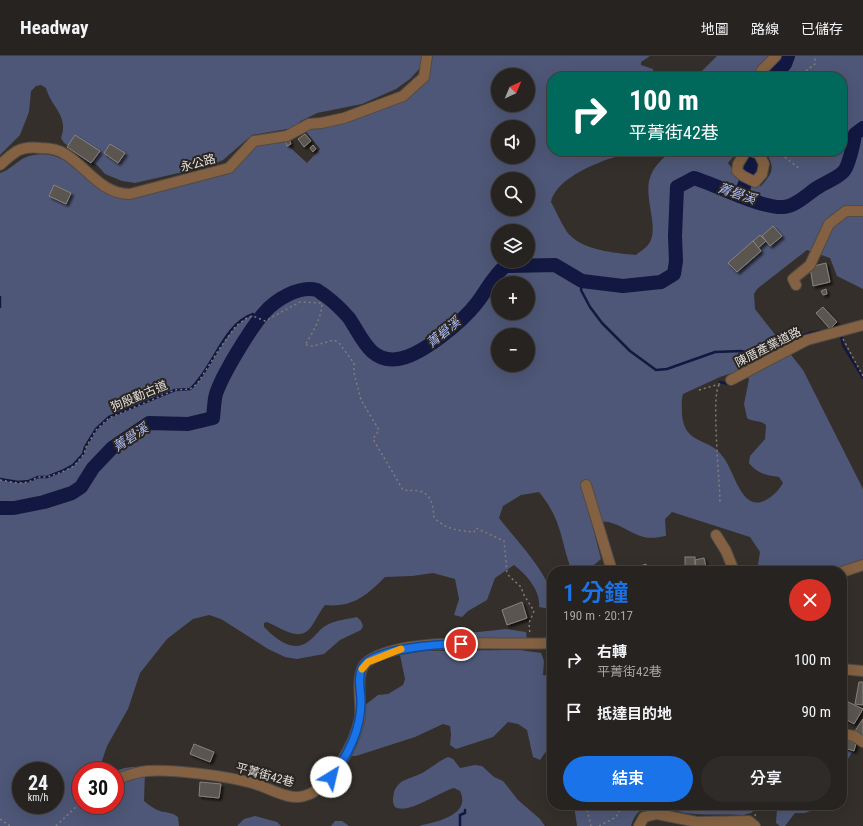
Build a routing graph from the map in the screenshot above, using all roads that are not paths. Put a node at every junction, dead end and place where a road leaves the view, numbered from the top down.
1 (427, 56) edge
2 (776, 56) edge
3 (761, 72) edge
4 (743, 156) edge
5 (757, 156) edge
6 (0, 165) edge
7 (863, 211) edge
8 (796, 285) dead end
9 (863, 325) edge
10 (731, 380) dead end
11 (586, 485) dead end
12 (716, 536) dead end
13 (863, 565) edge
14 (610, 566) edge
15 (732, 566) edge
16 (847, 570) edge
17 (547, 643) edge
18 (847, 669) edge
19 (863, 671) edge
20 (847, 735) edge
21 (863, 742) edge
22 (124, 777) edge
23 (639, 826) edge
24 (755, 826) edge

1 - 6 street, 永公路
2 - 3 street
4 - 5 street
7 - 8 street
9 - 10 street, 陳厝產業道路
11 - 14 street
12 - 15 street
13 - 16 street
17 - 22 street, 平菁街42巷
18 - 19 street
20 - 21 street
23 - 24 street

